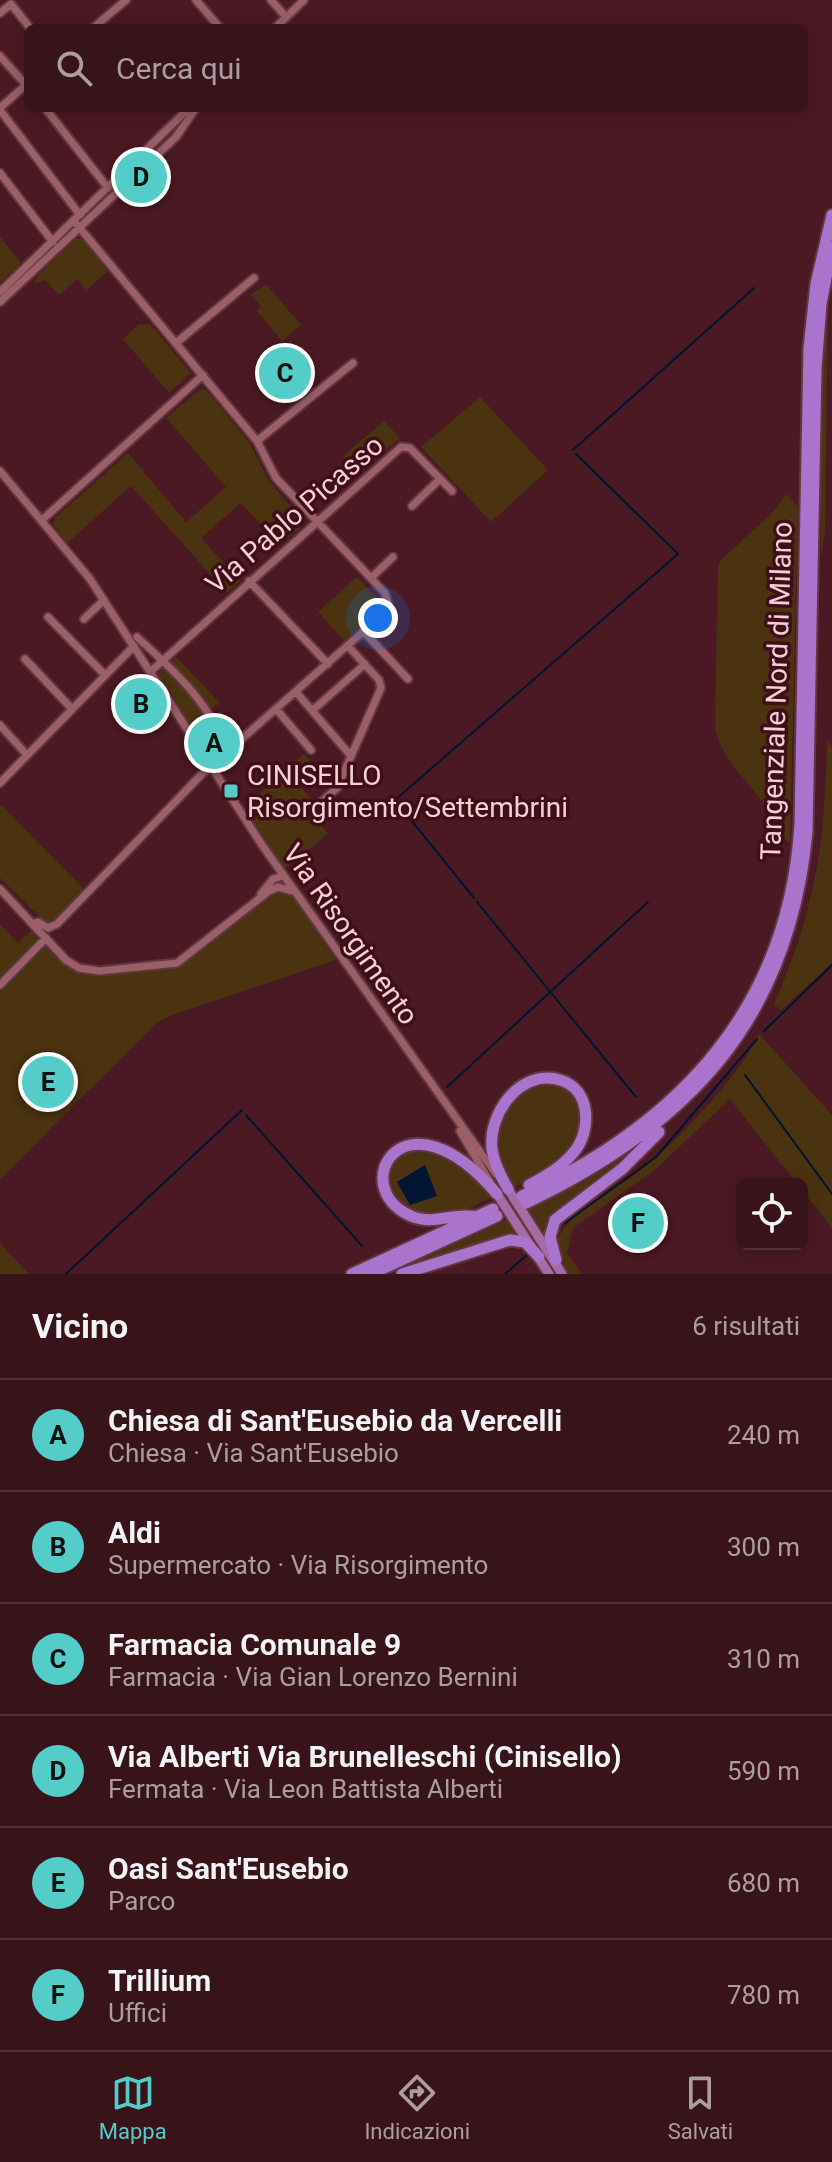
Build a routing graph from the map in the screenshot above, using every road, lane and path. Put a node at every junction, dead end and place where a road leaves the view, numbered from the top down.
1 (126, 0) edge
2 (196, 0) edge
3 (271, 0) edge
4 (304, 0) edge
5 (0, 13) edge
6 (286, 17) junction
7 (27, 24) edge
8 (98, 24) edge
9 (217, 24) edge
10 (279, 24) edge
11 (0, 56) edge
12 (24, 82) edge
13 (24, 88) edge
14 (0, 109) edge
15 (48, 112) edge
16 (185, 112) edge
17 (194, 112) edge
18 (150, 148) junction
19 (159, 152) junction
20 (0, 173) edge
21 (108, 188) junction
22 (832, 215) edge
23 (77, 221) junction
24 (53, 242) junction
25 (832, 247) edge
26 (254, 278) dead end
27 (0, 292) edge
28 (0, 302) edge
29 (176, 343) junction
30 (353, 363) dead end
31 (203, 375) junction
32 (257, 441) junction
33 (0, 471) edge
34 (440, 479) junction
35 (452, 491) dead end
36 (412, 506) dead end
37 (42, 520) junction
38 (315, 522) junction
39 (393, 557) dead end
40 (371, 578) junction
41 (249, 581) junction
42 (104, 600) junction
43 (48, 617) dead end
44 (84, 619) dead end
45 (364, 632) junction
46 (137, 637) dead end
47 (134, 646) junction
48 (348, 646) junction
49 (165, 658) junction
50 (25, 659) dead end
51 (328, 664) junction
52 (365, 664) junction
53 (150, 672) junction
54 (105, 675) junction
55 (408, 679) dead end
56 (297, 693) junction
57 (72, 709) junction
58 (277, 710) junction
59 (313, 710) junction
60 (0, 725) edge
61 (311, 750) dead end
62 (230, 753) junction
63 (27, 755) junction
64 (351, 756) junction
65 (211, 768) junction
66 (0, 783) edge
67 (319, 804) dead end
68 (266, 851) junction
69 (284, 877) junction
70 (273, 879) junction
71 (278, 887) junction
72 (0, 889) edge
73 (293, 891) junction
74 (258, 899) junction
75 (33, 924) junction
76 (46, 938) junction
77 (0, 985) edge
78 (710, 1071) junction
79 (515, 1194) junction
80 (477, 1217) junction
81 (532, 1236) junction
82 (539, 1257) junction
83 (556, 1260) junction
84 (352, 1274) edge
85 (371, 1274) edge
86 (402, 1274) edge
87 (549, 1274) edge
88 (562, 1274) edge

1 - 8 street
2 - 9 street
3 - 6 street
4 - 6 street
5 - 7 street
6 - 10 street
11 - 12 street
13 - 14 street
14 - 23 street
15 - 21 street
16 - 18 street
17 - 19 street
18 - 19 street
18 - 21 street
19 - 23 street
20 - 24 street
21 - 23 street
22 - 79 highway, Tangenziale Nord di Milano
23 - 24 street
23 - 28 street
23 - 29 street
24 - 27 street
25 - 78 highway, Tangenziale Nord di Milano
26 - 29 street
29 - 31 street
30 - 32 street
31 - 32 street
31 - 37 street
32 - 38 street
33 - 37 street, Via Risorgimento
34 - 35 street, Via Pablo Picasso
34 - 36 street
34 - 38 street, Via Pablo Picasso
37 - 42 street, Via Risorgimento
38 - 40 street
38 - 41 street, Via Pablo Picasso
39 - 40 street
40 - 45 street
41 - 49 street, Via Pablo Picasso
41 - 51 street
42 - 44 street
42 - 47 street, Via Risorgimento
43 - 54 street
45 - 48 street
45 - 55 street
46 - 49 street
47 - 53 street, Via Risorgimento
47 - 54 street
48 - 51 street
48 - 52 street
49 - 53 street, Via Pablo Picasso
49 - 62 street
50 - 57 street
51 - 56 street
52 - 59 street
52 - 64 street
53 - 65 street, Via Risorgimento
54 - 57 street
56 - 58 street
56 - 59 street
57 - 63 street
58 - 61 street
58 - 62 street
59 - 64 street
60 - 63 street
62 - 65 street
63 - 66 street
64 - 67 street
65 - 68 street, Via Risorgimento
65 - 75 street
68 - 69 street, Via Risorgimento
68 - 70 street
69 - 70 street
69 - 71 street
69 - 73 street, Via Risorgimento
70 - 74 street
71 - 73 street
71 - 74 street
72 - 75 street
73 - 79 street, Via Risorgimento
74 - 76 street
75 - 76 street
76 - 77 street
78 - 79 highway, Tangenziale Nord di Milano
78 - 83 highway
79 - 79 highway
79 - 80 highway
79 - 81 main road, Via Risorgimento
80 - 84 highway
80 - 85 highway
81 - 82 main road
81 - 83 main road
82 - 86 highway
82 - 87 main road
83 - 88 main road

